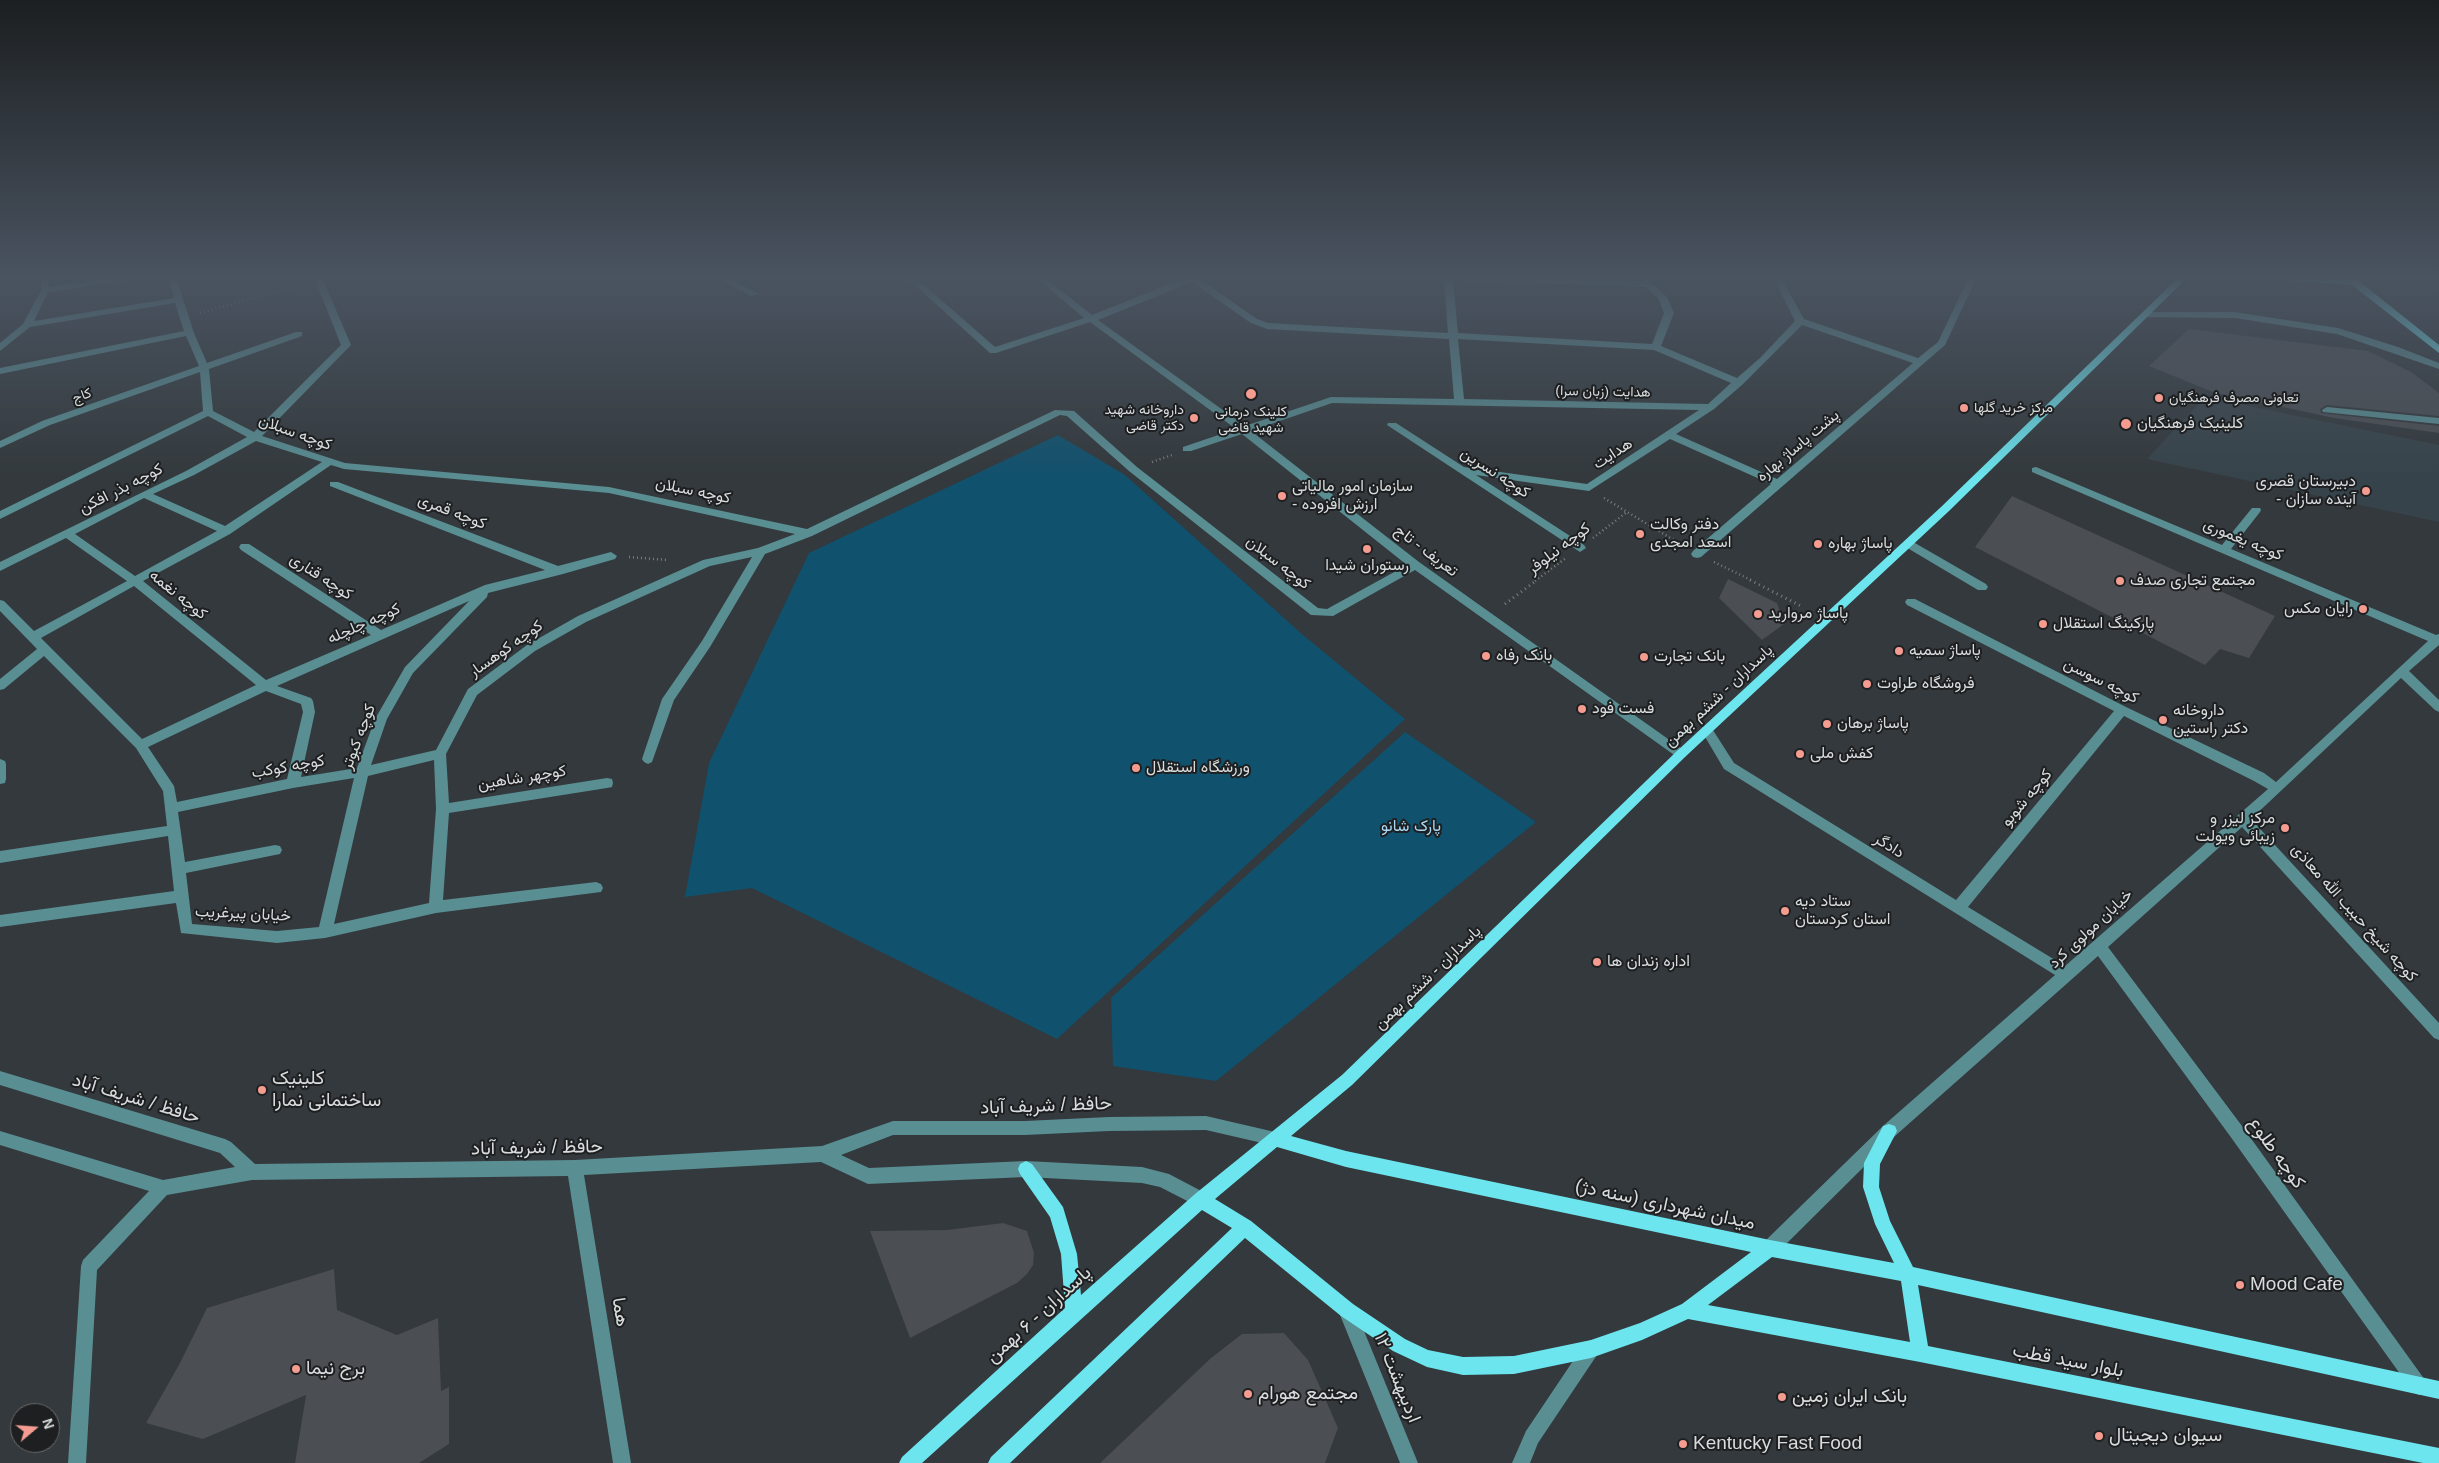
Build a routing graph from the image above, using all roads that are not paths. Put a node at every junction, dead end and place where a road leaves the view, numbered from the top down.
1 (130, 345) edge
2 (195, 345) edge
3 (266, 345) edge
4 (346, 345) edge
5 (987, 345) edge
6 (1011, 345) edge
7 (1127, 345) edge
8 (1454, 345) edge
9 (1617, 345) edge
10 (1776, 345) edge
11 (1871, 345) edge
12 (1939, 345) edge
13 (2114, 345) edge
14 (2383, 345) edge
15 (1656, 347) joint
16 (1920, 362) junction
17 (204, 366) junction
18 (2439, 366) edge
19 (0, 372) edge
20 (1739, 383) junction
21 (1459, 401) junction
22 (1710, 407) junction
23 (2327, 410) dead end
24 (208, 412) junction
25 (2439, 421) edge
26 (1392, 425) dead end
27 (1244, 430) junction
28 (1670, 435) junction
29 (255, 437) junction
30 (0, 445) edge
31 (1187, 449) road end
32 (329, 462) junction
33 (1461, 470) junction
34 (2036, 470) dead end
35 (1777, 483) junction
36 (334, 484) dead end
37 (144, 494) junction
38 (2256, 510) dead end
39 (0, 515) edge
40 (226, 531) junction
41 (808, 533) junction
42 (68, 534) junction
43 (1908, 543) junction
44 (245, 547) dead end
45 (1580, 548) road end
46 (2225, 549) junction
47 (761, 551) junction
48 (1697, 554) dead end
49 (610, 556) road end
50 (1415, 565) junction
51 (0, 567) edge
52 (559, 571) junction
53 (135, 581) junction
54 (1982, 587) dead end
55 (489, 588) junction
56 (1911, 602) dead end
57 (0, 604) edge
58 (380, 635) junction
59 (33, 637) junction
60 (2438, 639) edge
61 (44, 650) junction
62 (2401, 671) junction
63 (0, 686) edge
64 (266, 686) junction
65 (2439, 707) edge
66 (2122, 710) junction
67 (1707, 730) junction
68 (140, 745) junction
69 (440, 754) junction
70 (1680, 754) junction
71 (648, 759) dead end
72 (0, 764) edge
73 (362, 772) junction
74 (0, 779) edge
75 (293, 783) junction
76 (607, 783) dead end
77 (2277, 789) junction
78 (172, 808) junction
79 (443, 809) junction
80 (2242, 818) junction
81 (174, 830) junction
82 (275, 850) dead end
83 (0, 857) edge
84 (179, 869) junction
85 (596, 888) dead end
86 (182, 896) junction
87 (1959, 907) junction
88 (436, 908) junction
89 (0, 921) edge
90 (325, 932) junction
91 (2098, 945) junction
92 (2067, 976) junction
93 (2438, 1030) edge
94 (0, 1078) edge
95 (1889, 1131) junction
96 (0, 1138) edge
97 (1274, 1139) junction
98 (822, 1154) junction
99 (575, 1168) junction
100 (1026, 1169) junction
101 (252, 1172) junction
102 (163, 1188) junction
103 (1201, 1200) junction
104 (1245, 1227) junction
105 (1770, 1248) junction
106 (1908, 1274) junction
107 (1347, 1310) junction
108 (1688, 1310) junction
109 (1074, 1312) junction
110 (1591, 1349) junction
111 (1920, 1353) junction
112 (2419, 1386) junction
113 (2439, 1390) edge
114 (2439, 1457) edge
115 (77, 1463) edge
116 (622, 1463) edge
117 (908, 1463) edge
118 (996, 1463) edge
119 (1409, 1463) edge
120 (1521, 1463) edge

1 - 19 street
2 - 17 street
3 - 17 street, کاج
4 - 29 street, کوچه بذر افکن
5 - 6 street
7 - 27 street, تعریف - تاج
8 - 21 street
9 - 15 street
10 - 20 street
11 - 16 street
12 - 16 street, پشت پاساژ بهاره
13 - 43 main road, پاسداران - ششم بهمن
14 - 18 street
15 - 20 street
16 - 35 street, پشت پاساژ بهاره
17 - 24 street
17 - 30 street, کاج
20 - 22 street
21 - 22 street, هدایت (زبان سرا)
21 - 27 street, هدایت (زبان سرا)
22 - 28 street, هدایت
23 - 25 street
24 - 29 street, کوچه سبلان
24 - 39 street
26 - 33 street, کوچه نسرین
27 - 31 street, هدایت (زبان سرا)
27 - 50 street, تعریف - تاج
28 - 33 street, هدایت
28 - 35 street
29 - 32 street, کوچه سبلان
29 - 37 street, کوچه بذر افکن
32 - 40 street
32 - 41 street, کوچه سبلان
33 - 45 street, کوچه نسرین
34 - 46 street, کوچه یغموری
35 - 48 street, پشت پاساژ بهاره
36 - 52 street, کوچه قمری
37 - 40 street
37 - 42 street, کوچه بذر افکن
38 - 46 street
40 - 53 street
41 - 47 street
41 - 50 street, کوچه سبلان
42 - 51 street, کوچه بذر افکن
42 - 53 street, کوچه نغمه
43 - 54 street
43 - 67 main road, پاسداران - ششم بهمن
44 - 58 street, کوچه قناری
46 - 60 street, کوچه یغموری
47 - 69 street, کوچه کوهسار
47 - 71 street
49 - 52 street, کوچه چلچله
50 - 70 street, تعریف - تاج
52 - 55 street, کوچه چلچله
53 - 59 street
53 - 64 street, کوچه نغمه
55 - 58 street, کوچه چلچله
55 - 73 street, کوچه کبوتر
56 - 66 street, کوچه سوسن
57 - 59 street, خیابان پیرغریب
58 - 64 street, کوچه چلچله
59 - 61 street, خیابان پیرغریب
60 - 62 street, خیابان مولوی کرد
61 - 63 street
61 - 68 street, خیابان پیرغریب
62 - 65 street
62 - 77 street, خیابان مولوی کرد
64 - 68 street, کوچه چلچله
64 - 75 street, کوچه نغمه
66 - 77 street, کوچه سوسن
66 - 87 street, کوچه شوبو
67 - 70 main road, پاسداران - ششم بهمن
67 - 87 street, دادگر
68 - 78 street, خیابان پیرغریب
69 - 73 street, کوچه کوکب
69 - 79 street
70 - 97 main road, پاسداران - ششم بهمن
72 - 74 street
73 - 75 street, کوچه کوکب
73 - 90 street, کوچه کبوتر
75 - 78 street, کوچه کوکب
76 - 79 street, کوچهر شاهین
77 - 80 street, خیابان مولوی کرد
78 - 81 street, خیابان پیرغریب
79 - 88 street
80 - 91 street, خیابان مولوی کرد
80 - 93 street, کوچه شیخ حبیب الله معاذی
81 - 83 street
81 - 84 street, خیابان پیرغریب
82 - 84 street
84 - 86 street, خیابان پیرغریب
85 - 88 street, خیابان پیرغریب
86 - 89 street
86 - 90 street, خیابان پیرغریب
87 - 92 street, دادگر
88 - 90 street, خیابان پیرغریب
91 - 92 street, خیابان مولوی کرد
91 - 112 street, کوچه طلوع
92 - 95 street, خیابان مولوی کرد
94 - 101 street, حافظ / شریف آباد
95 - 105 street, خیابان مولوی کرد
95 - 106 main road
96 - 102 street, حافظ / شریف آباد
97 - 98 street, حافظ / شریف آباد
97 - 103 main road
97 - 105 main road, میدان شهرداری (سنه دژ)
98 - 99 street, حافظ / شریف آباد
98 - 100 street, حافظ / شریف آباد
99 - 101 street, حافظ / شریف آباد
99 - 116 street, هما
100 - 103 street, حافظ / شریف آباد
100 - 109 main road
101 - 102 street, حافظ / شریف آباد
102 - 115 street
103 - 104 main road, میدان شهرداری (سنه دژ)
103 - 109 main road, پاسداران - ۶ بهمن
104 - 107 main road, میدان شهرداری (سنه دژ)
104 - 118 main road
105 - 106 main road
105 - 108 main road, میدان شهرداری (سنه دژ)
106 - 111 main road
106 - 112 main road
107 - 110 main road, میدان شهرداری (سنه دژ)
107 - 119 street, ۱۲ اردیبهشت
108 - 110 main road, میدان شهرداری (سنه دژ)
108 - 111 main road, بلوار سید قطب
109 - 117 main road, پاسداران - ۶ بهمن
110 - 120 street
111 - 114 main road, بلوار سید قطب
112 - 113 main road

